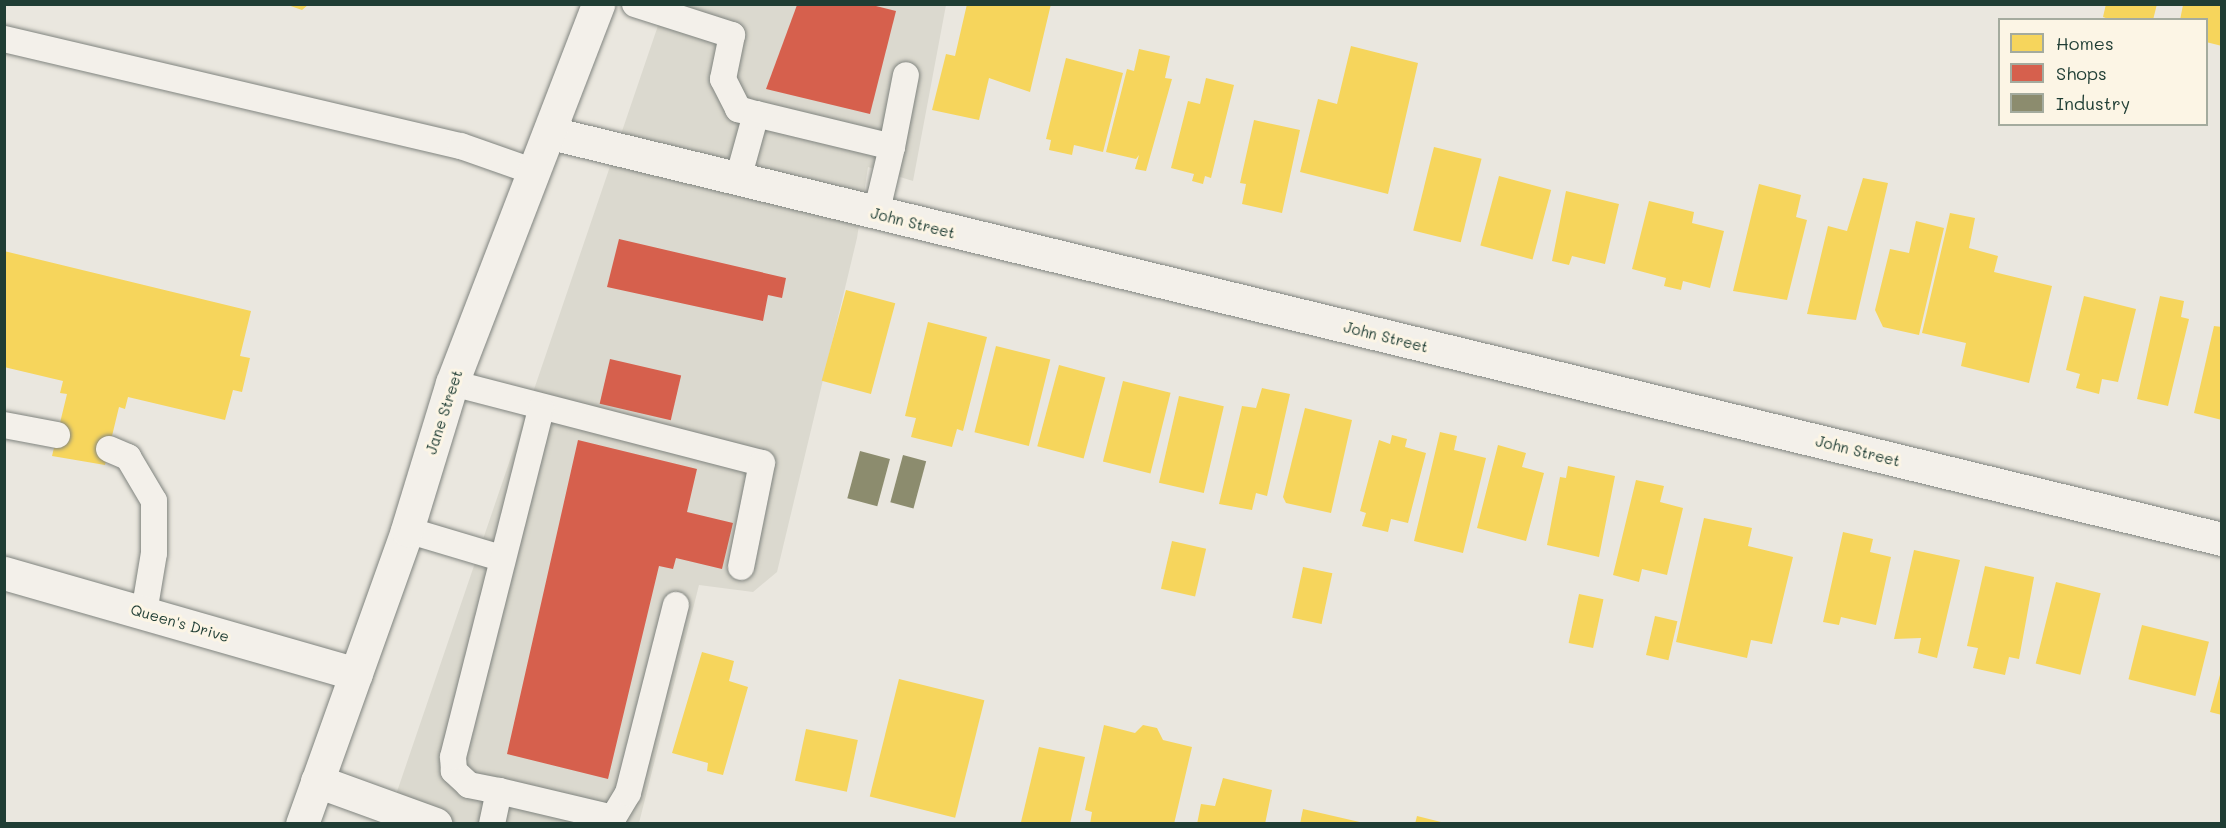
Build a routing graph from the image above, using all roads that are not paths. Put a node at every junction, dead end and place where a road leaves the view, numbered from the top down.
1 (598, 4) edge
2 (635, 4) edge
3 (4, 39) edge
4 (906, 75) dead end
5 (756, 114) junction
6 (551, 133) junction
7 (891, 147) junction
8 (535, 172) junction
9 (738, 179) junction
10 (876, 214) junction
11 (452, 383) junction
12 (541, 409) junction
13 (4, 425) edge
14 (57, 435) dead end
15 (109, 449) dead end
16 (407, 530) junction
17 (2222, 539) edge
18 (501, 558) junction
19 (741, 567) dead end
20 (7, 577) edge
21 (676, 605) dead end
22 (144, 613) junction
23 (356, 674) junction
24 (317, 781) junction
25 (499, 791) junction
26 (612, 821) edge
27 (302, 824) edge
28 (435, 824) edge
29 (492, 824) edge

1 - 6 street, Jane Street
2 - 5 lane
3 - 8 lane
4 - 7 lane
5 - 7 lane
5 - 9 lane
6 - 8 street, Jane Street
6 - 9 street, John Street
7 - 10 lane
8 - 11 street, Jane Street
9 - 10 street, John Street
10 - 17 street, John Street
11 - 12 lane
11 - 16 street, Jane Street
12 - 18 lane
12 - 19 lane
13 - 14 lane
15 - 22 lane
16 - 18 lane
16 - 23 street, Jane Street
18 - 25 lane
20 - 22 street, Queen's Drive
21 - 26 lane
22 - 23 street, Queen's Drive
23 - 24 street, Jane Street
24 - 27 street, Jane Street
24 - 28 street
25 - 26 lane
25 - 29 lane

